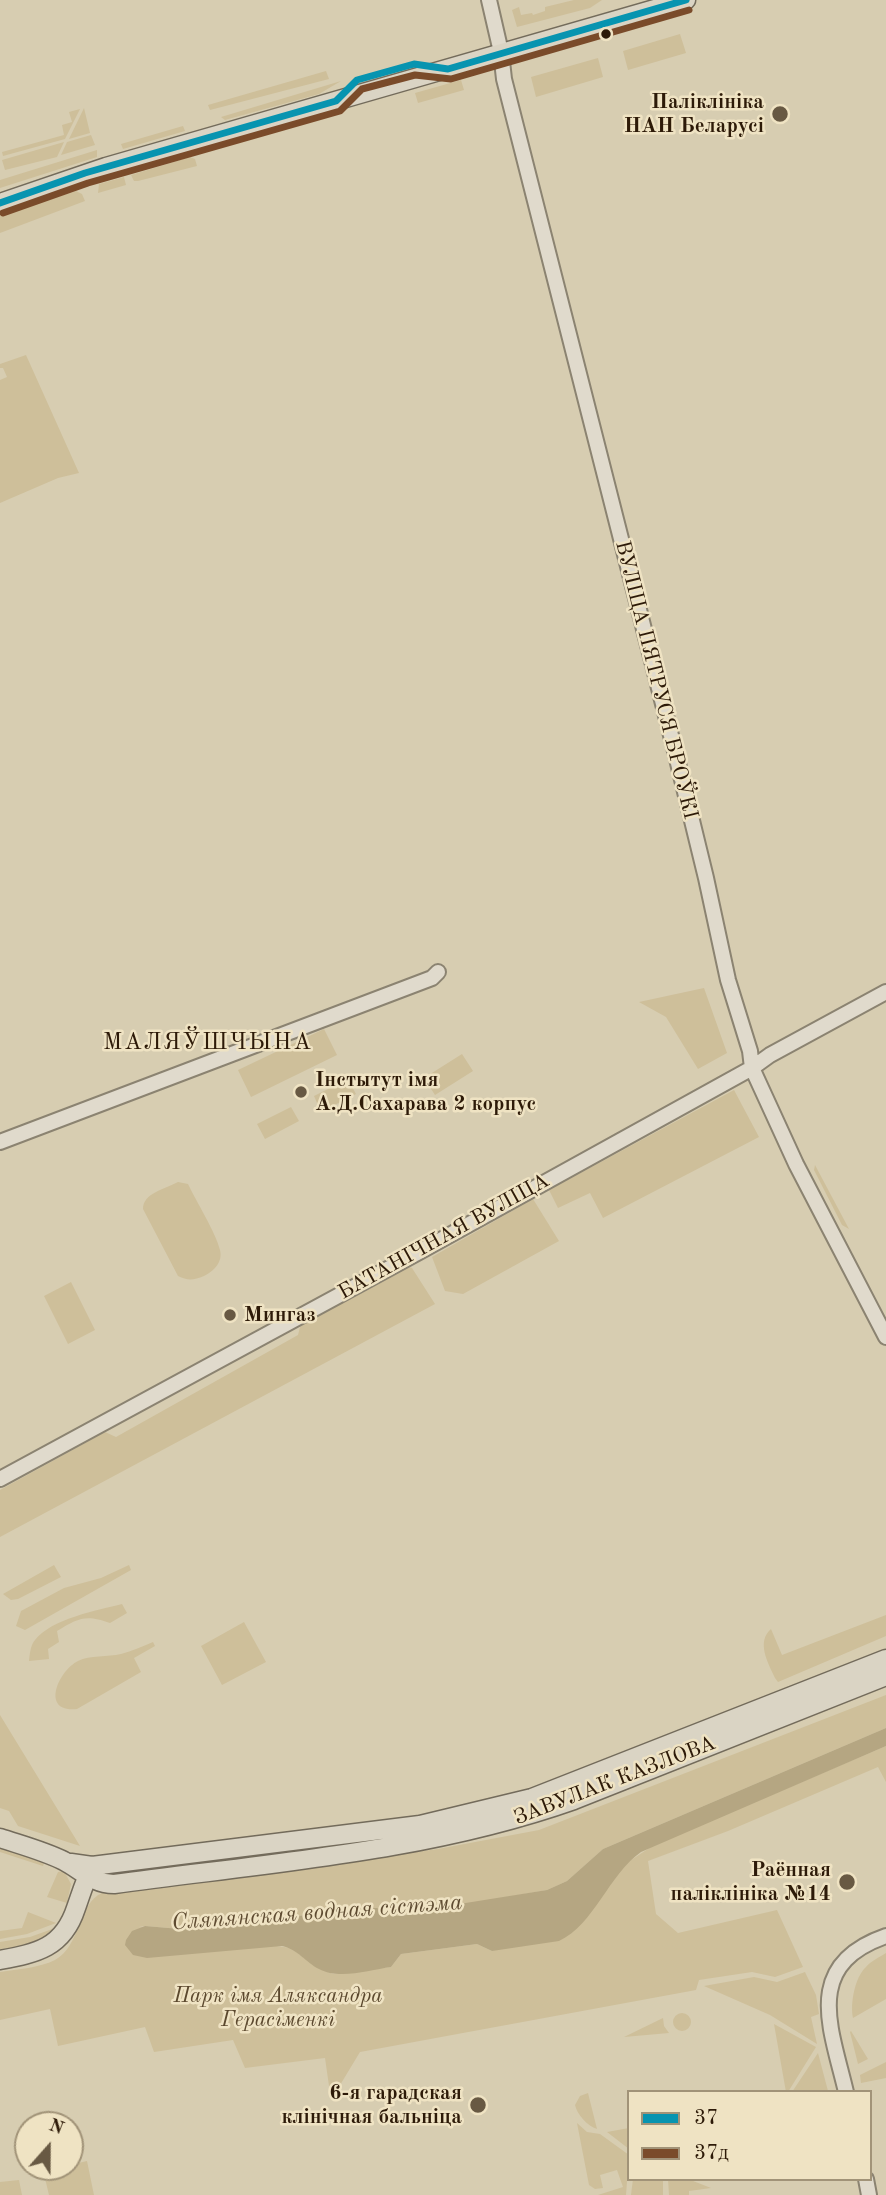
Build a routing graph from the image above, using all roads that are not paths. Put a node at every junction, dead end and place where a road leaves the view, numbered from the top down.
1 (489, 0) edge
2 (686, 0) edge
3 (501, 52) junction
4 (0, 203) edge
5 (438, 972) dead end
6 (886, 992) edge
7 (752, 1068) junction
8 (0, 1142) edge
9 (886, 1337) edge
10 (0, 1479) edge
11 (886, 1659) edge
12 (886, 1676) edge
13 (658, 1758) junction
14 (0, 1838) edge
15 (90, 1871) junction
16 (886, 1936) edge
17 (0, 1960) edge
18 (846, 2090) edge

1 - 3 street, ВУЛІЦА ПЯТРУСЯ БРОЎКІ
2 - 3 main road
3 - 4 main road
3 - 7 street, ВУЛІЦА ПЯТРУСЯ БРОЎКІ
5 - 8 street
6 - 7 street, БАТАНІЧНАЯ ВУЛІЦА
7 - 9 street, ВУЛІЦА ПЯТРУСЯ БРОЎКІ
7 - 10 street, БАТАНІЧНАЯ ВУЛІЦА
11 - 13 main road, ЗАВУЛАК КАЗЛОВА
12 - 13 main road, ЗАВУЛАК КАЗЛОВА
13 - 15 main road, ЗАВУЛАК КАЗЛОВА
14 - 15 main road
15 - 17 main road
16 - 18 street

